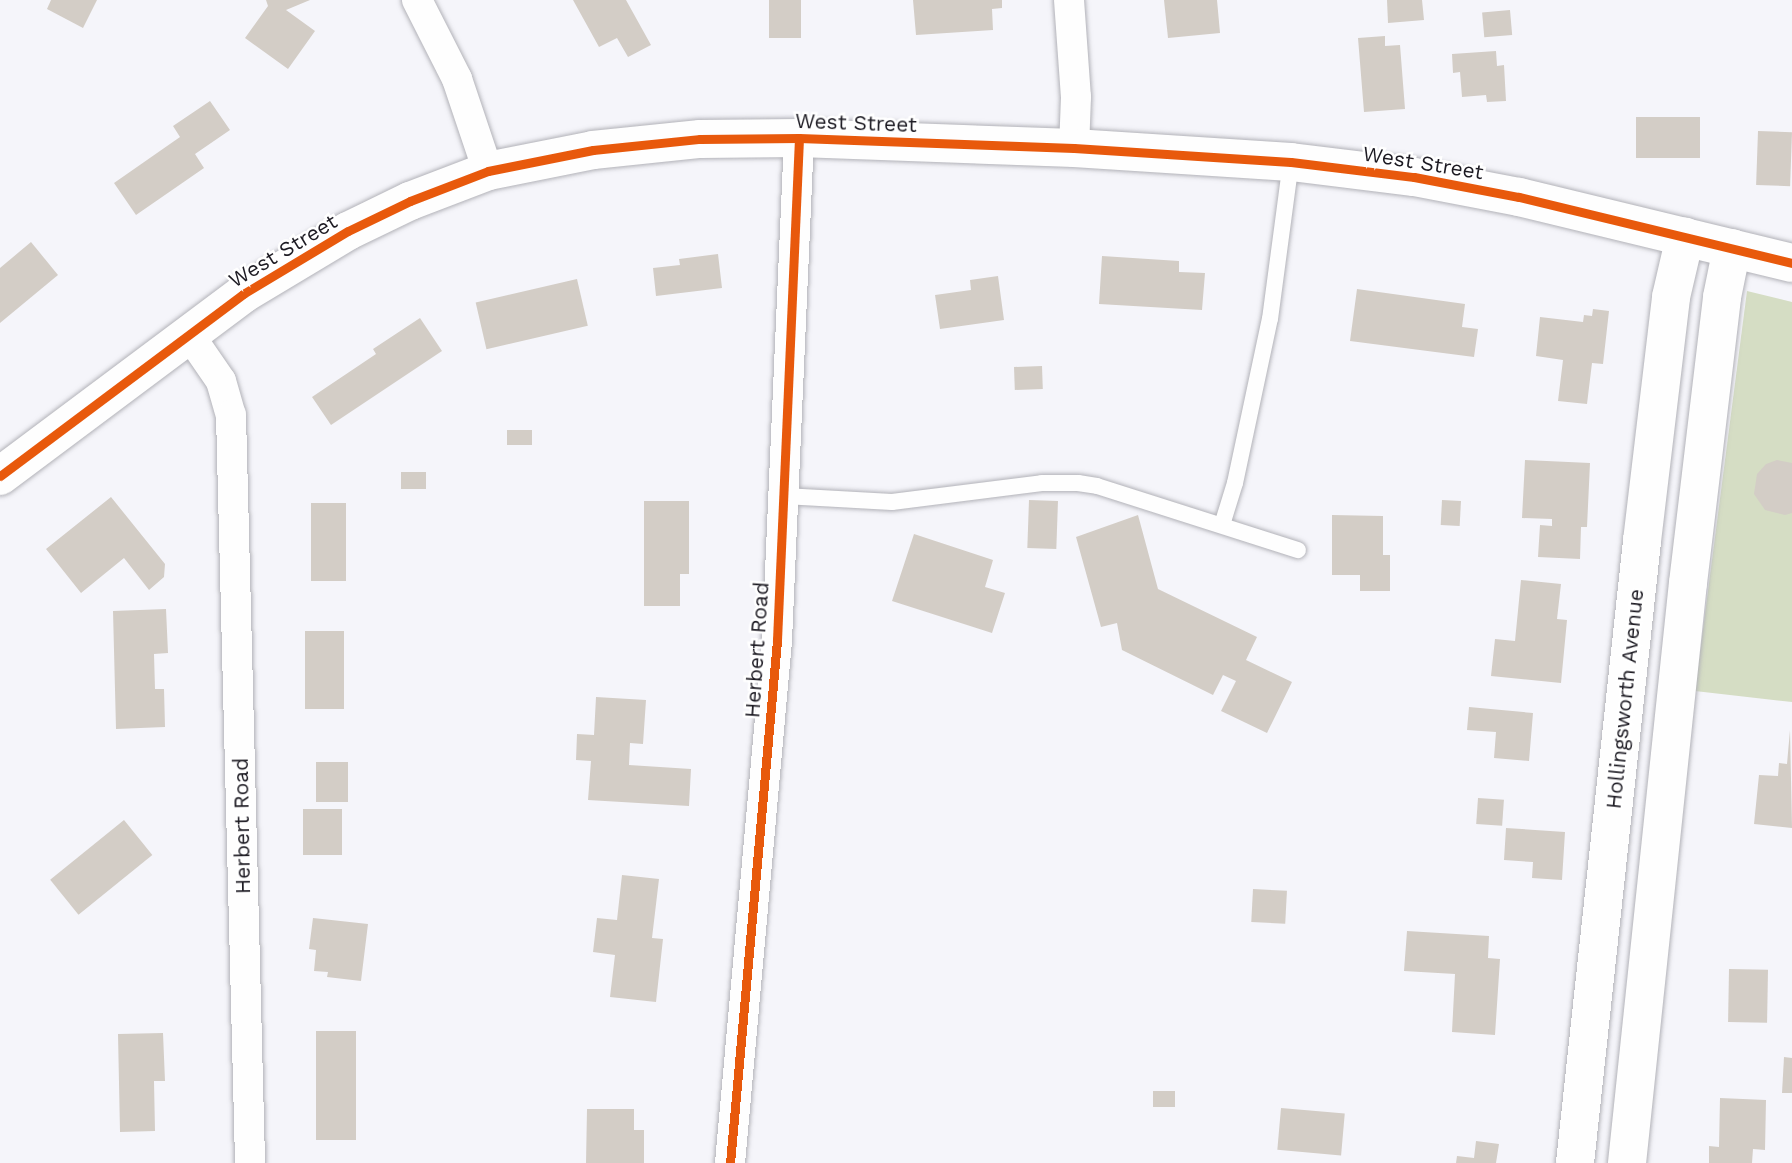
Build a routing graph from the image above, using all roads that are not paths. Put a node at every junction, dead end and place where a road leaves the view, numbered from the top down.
1 (418, 0) edge
2 (1069, 0) edge
3 (799, 138) junction
4 (1074, 148) junction
5 (1291, 162) junction
6 (488, 171) junction
7 (1685, 237) junction
8 (1732, 248) junction
9 (1792, 263) edge
10 (188, 333) junction
11 (0, 476) edge
12 (784, 496) junction
13 (1222, 525) junction
14 (1298, 550) dead end
15 (1638, 577) junction
16 (1688, 583) junction
17 (1591, 1018) junction
18 (1642, 1024) junction
19 (250, 1163) edge
20 (730, 1163) edge
21 (1575, 1163) edge
22 (1628, 1163) edge

1 - 6 street
2 - 4 street
3 - 4 street, West Street
3 - 6 street, West Street
3 - 12 street, Herbert Road
4 - 5 street, West Street
5 - 7 street, West Street
5 - 13 lane
6 - 10 street, West Street
7 - 8 street, West Street
7 - 15 street, Hollingsworth Avenue
8 - 9 street, West Street
8 - 16 street
10 - 11 street, West Street
10 - 19 street, Herbert Road
12 - 13 lane
12 - 20 street, Herbert Road
13 - 14 lane
15 - 16 street
15 - 17 street, Hollingsworth Avenue
16 - 18 street
17 - 18 street
17 - 21 street, Hollingsworth Avenue
18 - 22 street

